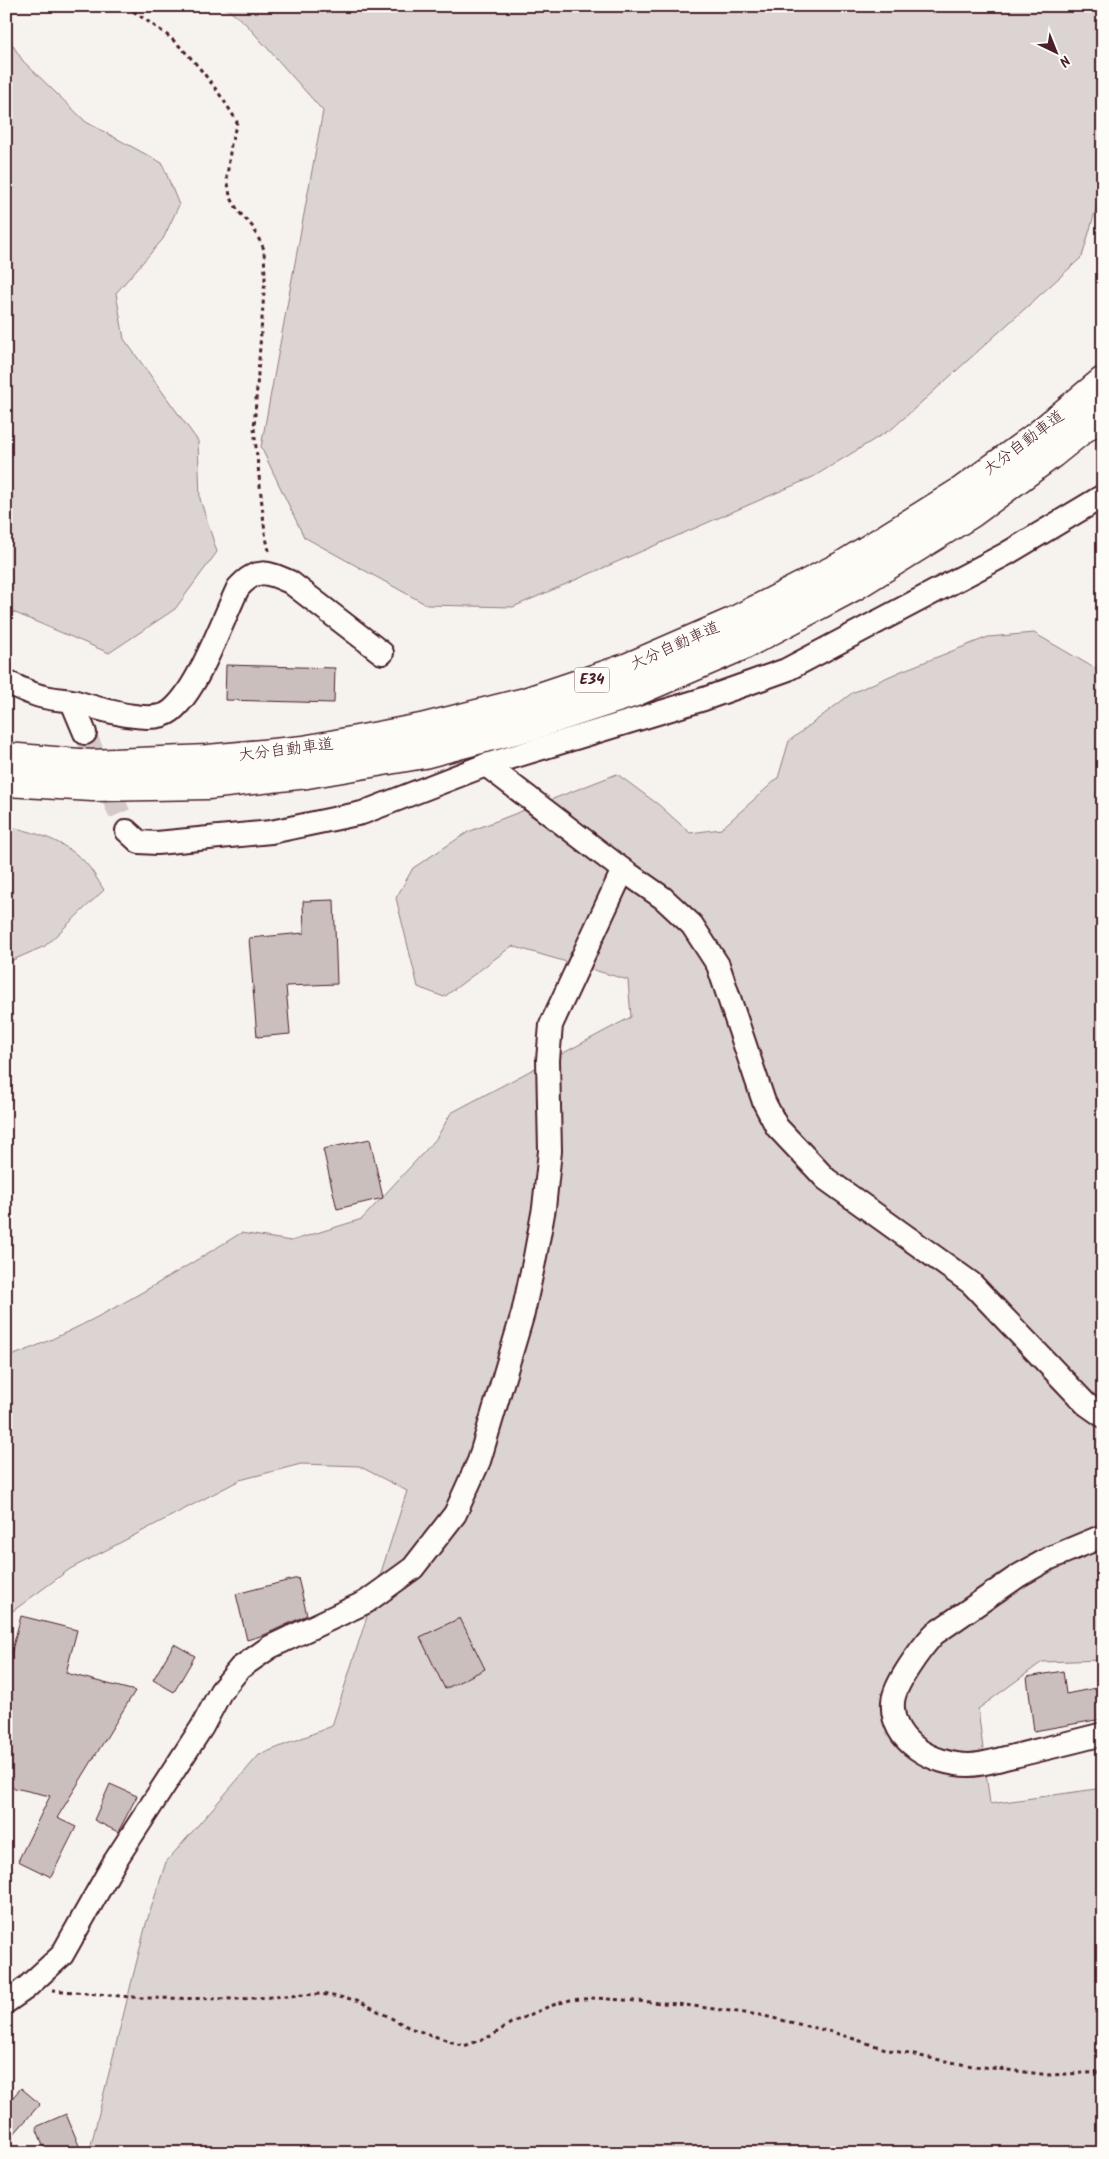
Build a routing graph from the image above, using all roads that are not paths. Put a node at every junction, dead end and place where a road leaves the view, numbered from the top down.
1 (1103, 381) edge
2 (1103, 413) edge
3 (1103, 496) edge
4 (382, 653) dead end
5 (6, 682) edge
6 (72, 702) junction
7 (85, 733) tunnel mouth
8 (6, 757) edge
9 (486, 765) junction
10 (6, 782) edge
11 (127, 831) tunnel mouth
12 (623, 870) junction
13 (1103, 1416) edge
14 (1103, 1536) edge
15 (1103, 1734) edge
16 (6, 2002) edge

1 - 8 highway, 大分自動車道 / E34
2 - 10 highway, 大分自動車道 / E34
3 - 9 street
4 - 6 street
5 - 6 street
6 - 7 street
9 - 11 street
9 - 12 street
12 - 13 street
12 - 16 street
14 - 15 street

